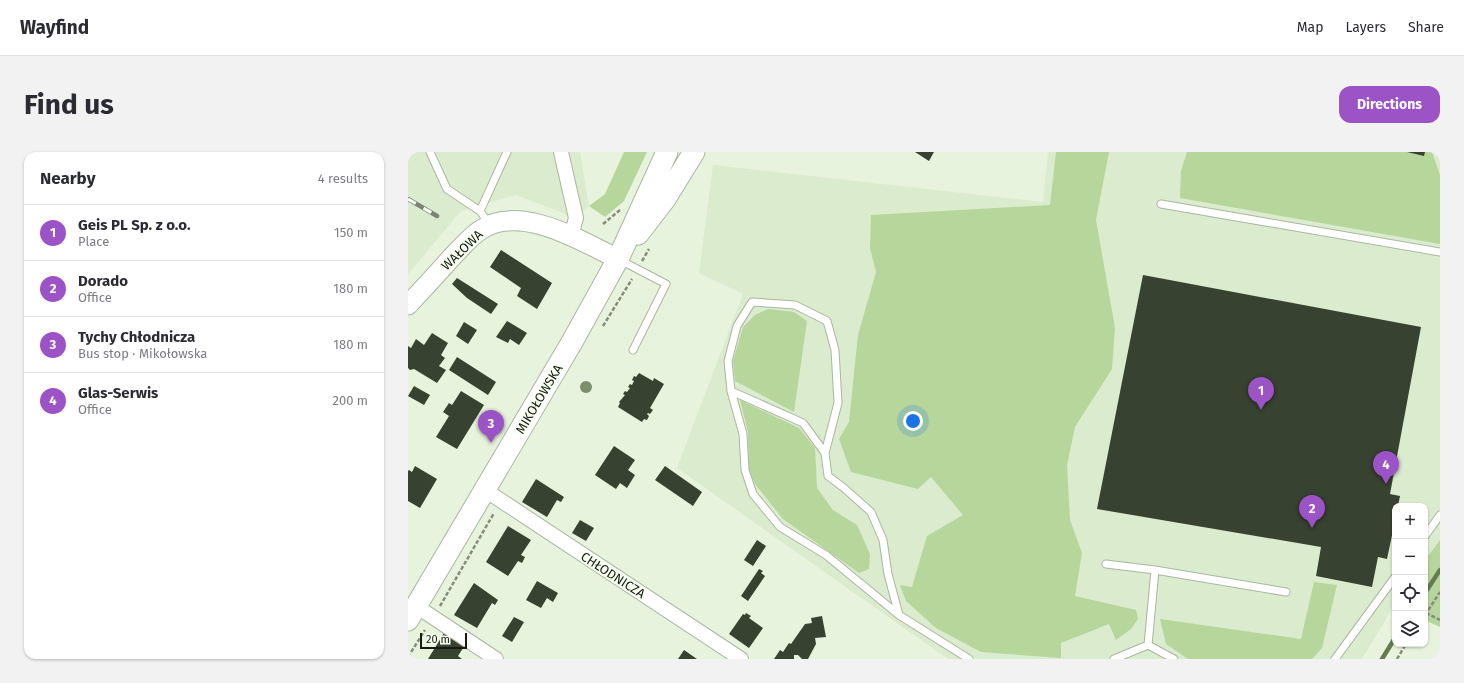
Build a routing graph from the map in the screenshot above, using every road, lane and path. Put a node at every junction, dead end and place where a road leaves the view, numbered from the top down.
1 (430, 152) edge
2 (507, 152) edge
3 (561, 152) edge
4 (667, 152) edge
5 (694, 152) edge
6 (1161, 204) dead end
7 (485, 218) junction
8 (571, 236) junction
9 (1440, 252) edge
10 (618, 259) junction
11 (412, 298) edge
12 (633, 350) dead end
13 (731, 391) junction
14 (825, 453) junction
15 (485, 490) junction
16 (1440, 515) edge
17 (1428, 532) edge
18 (1106, 564) dead end
19 (1155, 570) junction
20 (1392, 581) edge
21 (1286, 592) dead end
22 (1440, 592) edge
23 (1428, 611) edge
24 (412, 613) edge
25 (899, 615) junction
26 (1428, 615) edge
27 (1440, 620) edge
28 (1148, 645) junction
29 (1404, 647) edge
30 (496, 659) edge
31 (741, 659) edge
32 (969, 659) edge
33 (1114, 659) edge
34 (1174, 659) edge
35 (1336, 659) edge
36 (1397, 659) edge

1 - 7 lane
2 - 7 lane
3 - 8 street
4 - 10 main road, MIKOŁOWSKA
5 - 10 main road, MIKOŁOWSKA
6 - 9 lane
7 - 8 street, WAŁOWA
7 - 11 street, WAŁOWA
8 - 10 street, WAŁOWA
10 - 12 lane
10 - 15 main road, MIKOŁOWSKA
13 - 14 lane
13 - 14 lane
13 - 25 lane
14 - 25 lane
15 - 24 main road, MIKOŁOWSKA
15 - 31 street, CHŁODNICZA
16 - 17 lane
18 - 19 lane
19 - 21 lane
19 - 28 lane
20 - 35 lane
22 - 23 path
24 - 30 street
25 - 32 lane
26 - 27 path
28 - 33 lane
28 - 34 lane
29 - 36 path

